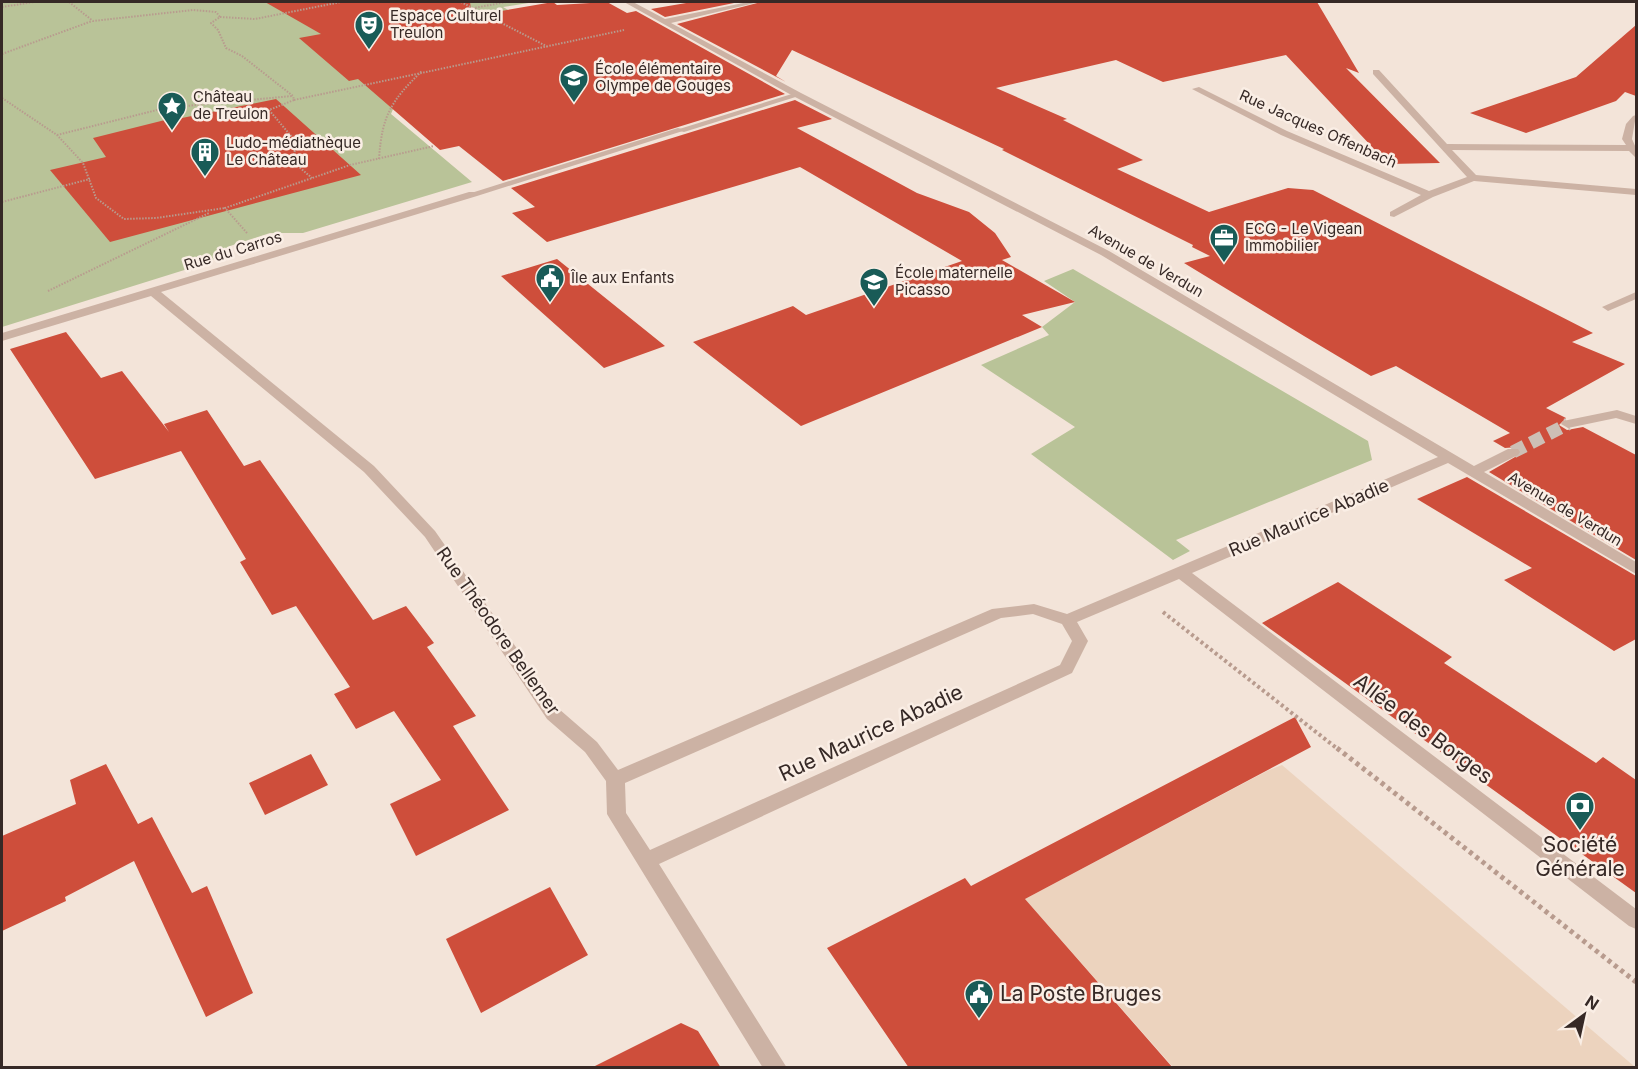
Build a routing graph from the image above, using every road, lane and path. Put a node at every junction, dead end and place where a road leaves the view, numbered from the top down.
1 (34, 2) edge
2 (70, 2) edge
3 (341, 2) edge
4 (461, 2) edge
5 (506, 2) edge
6 (628, 2) edge
7 (756, 2) edge
8 (2, 7) edge
9 (472, 8) junction
10 (431, 16) dead end
11 (220, 17) junction
12 (93, 21) junction
13 (663, 22) junction
14 (548, 47) junction
15 (2, 54) edge
16 (423, 70) junction
17 (1376, 72) dead end
18 (1196, 89) dead end
19 (798, 95) junction
20 (2, 98) edge
21 (294, 98) junction
22 (1636, 118) edge
23 (57, 135) junction
24 (434, 146) dead end
25 (1447, 147) junction
26 (1634, 152) edge
27 (379, 159) junction
28 (312, 178) junction
29 (1473, 178) junction
30 (90, 179) junction
31 (1636, 192) edge
32 (1429, 195) junction
33 (2, 202) edge
34 (225, 208) junction
35 (212, 211) junction
36 (1394, 214) dead end
37 (269, 256) junction
38 (48, 291) dead end
39 (152, 291) junction
40 (1636, 295) edge
41 (1608, 307) dead end
42 (2, 338) edge
43 (1636, 420) edge
44 (1568, 424) tunnel mouth
45 (1513, 452) tunnel mouth
46 (1449, 458) junction
47 (1473, 472) junction
48 (1636, 569) edge
49 (1182, 573) junction
50 (1136, 592) junction
51 (1068, 620) junction
52 (615, 779) junction
53 (645, 861) junction
54 (1636, 920) edge
55 (1636, 982) edge
56 (776, 1068) edge

1 - 2 path
1 - 8 path
2 - 12 path
3 - 11 path
4 - 9 path
5 - 9 path
6 - 13 street, Avenue de Verdun
7 - 13 street
9 - 10 path
9 - 14 path
11 - 12 path
11 - 21 path
12 - 15 path
13 - 14 path
13 - 19 street, Avenue de Verdun
14 - 16 path
16 - 21 path
16 - 27 path
17 - 25 street
18 - 32 street, Rue Jacques Offenbach
19 - 37 street, Rue du Carros
19 - 46 street, Avenue de Verdun
20 - 23 path
21 - 23 path
21 - 28 path
22 - 26 street
23 - 30 path
24 - 27 path
25 - 26 street
25 - 29 street
27 - 28 path
28 - 34 path
29 - 31 street
29 - 32 street
30 - 33 path
30 - 35 path
32 - 36 street
34 - 35 path
34 - 37 path
35 - 38 path
37 - 39 street, Rue du Carros
39 - 42 street, Rue du Carros
39 - 52 street, Rue Théodore Bellemer
40 - 41 street
43 - 44 street
45 - 47 street
46 - 47 street, Avenue de Verdun
46 - 49 street, Rue Maurice Abadie
47 - 48 street, Avenue de Verdun
49 - 50 street, Rue Maurice Abadie
49 - 54 street, Allée des Borges
50 - 51 street, Rue Maurice Abadie
50 - 55 path
51 - 52 street
51 - 53 street, Rue Maurice Abadie
52 - 53 street
53 - 56 street

